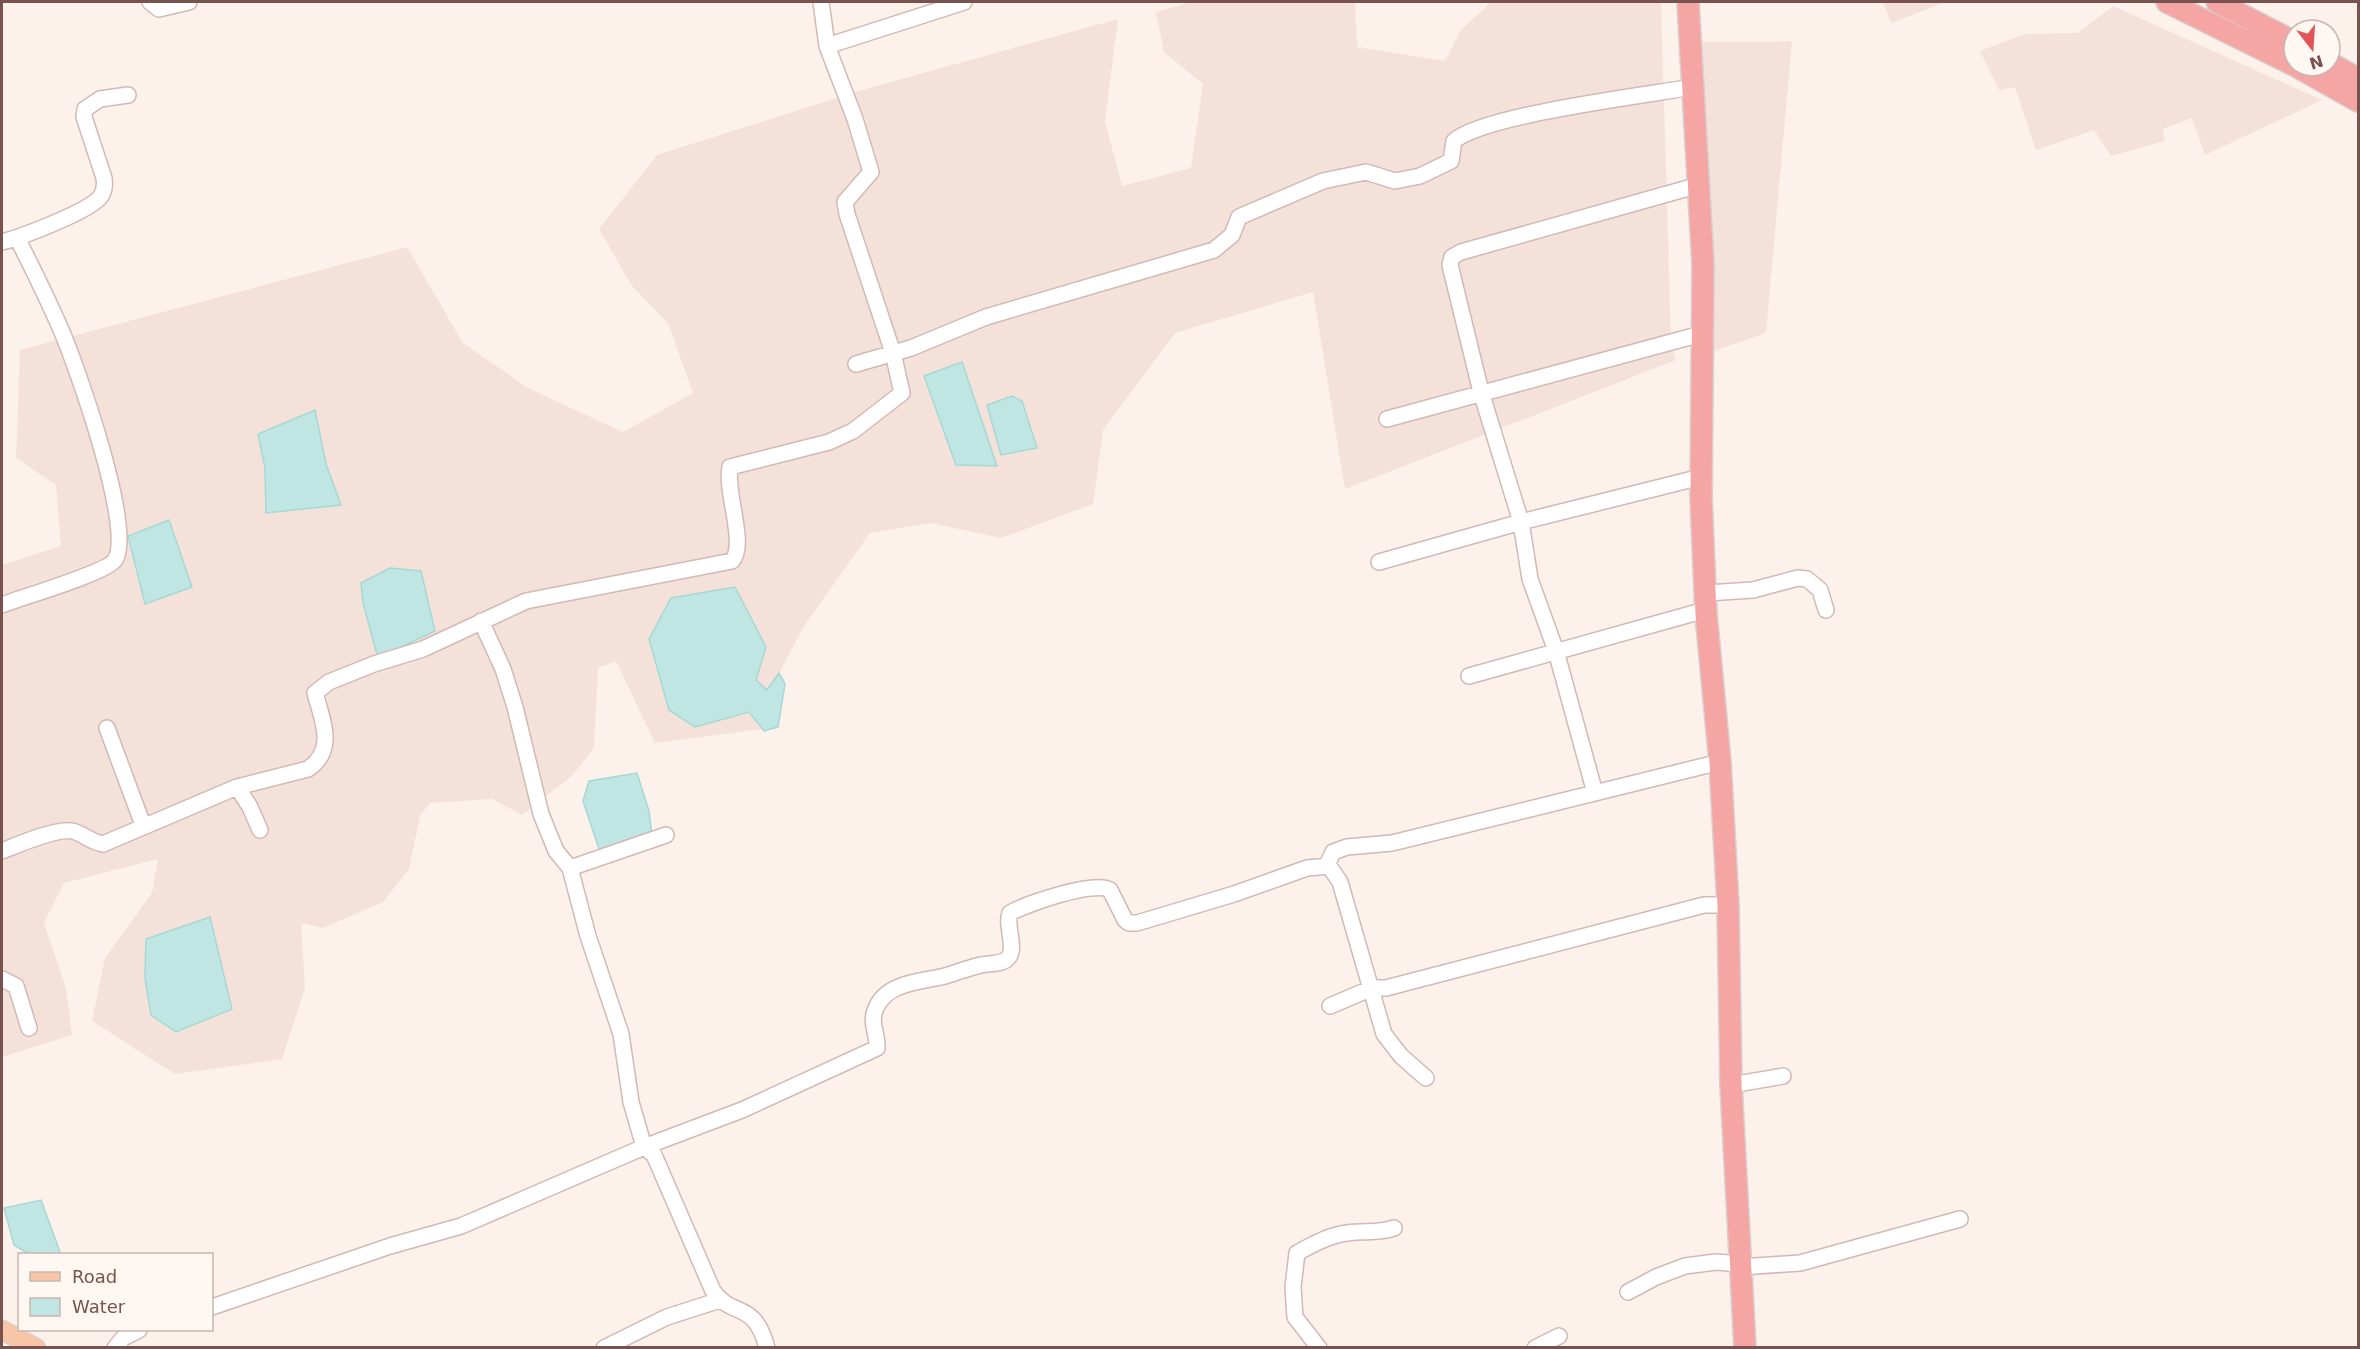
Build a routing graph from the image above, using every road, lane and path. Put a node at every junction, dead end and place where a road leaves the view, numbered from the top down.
1 (150, 2) edge
2 (189, 2) edge
3 (821, 2) edge
4 (964, 2) edge
5 (1688, 2) edge
6 (2167, 2) edge
7 (2217, 2) edge
8 (2282, 36) edge
9 (827, 46) junction
10 (2282, 59) edge
11 (2342, 70) edge
12 (2318, 78) edge
13 (2358, 79) edge
14 (1693, 87) junction
15 (128, 95) dead end
16 (2358, 100) edge
17 (1699, 185) junction
18 (17, 238) junction
19 (2, 242) edge
20 (1701, 334) junction
21 (893, 353) junction
22 (856, 364) dead end
23 (1481, 392) junction
24 (1387, 419) dead end
25 (1701, 477) junction
26 (1521, 522) junction
27 (1379, 562) dead end
28 (1707, 604) junction
29 (2, 605) edge
30 (1826, 610) dead end
31 (481, 621) junction
32 (1556, 651) junction
33 (1469, 676) dead end
34 (107, 728) dead end
35 (1720, 762) junction
36 (237, 787) junction
37 (1595, 793) junction
38 (143, 825) junction
39 (260, 830) dead end
40 (666, 835) dead end
41 (2, 851) edge
42 (1327, 865) junction
43 (570, 868) junction
44 (1728, 905) junction
45 (2, 979) edge
46 (1372, 988) junction
47 (1330, 1006) dead end
48 (29, 1028) dead end
49 (1783, 1076) dead end
50 (1426, 1078) dead end
51 (1731, 1085) junction
52 (644, 1147) junction
53 (1960, 1219) dead end
54 (1394, 1228) dead end
55 (1741, 1267) junction
56 (1628, 1292) dead end
57 (720, 1300) junction
58 (213, 1307) edge
59 (2, 1330) edge
60 (135, 1331) edge
61 (1559, 1336) dead end
62 (36, 1347) edge
63 (115, 1347) edge
64 (604, 1347) edge
65 (767, 1347) edge
66 (1319, 1347) edge
67 (1535, 1347) edge
68 (1745, 1347) edge

1 - 2 street
3 - 9 street
4 - 9 street
5 - 14 highway
6 - 10 highway
7 - 8 highway
9 - 21 street
11 - 13 highway
12 - 16 highway
14 - 17 highway
14 - 21 street
15 - 18 street
17 - 20 highway
17 - 23 street
18 - 19 street
18 - 29 street
20 - 23 street
20 - 25 highway
21 - 22 street
21 - 31 street
23 - 24 street
23 - 26 street
25 - 26 street
25 - 28 highway
26 - 27 street
26 - 32 street
28 - 30 street
28 - 32 street
28 - 35 highway
31 - 36 street
31 - 43 street
32 - 33 street
32 - 37 street
34 - 38 street
35 - 37 street
35 - 44 highway
36 - 38 street
36 - 39 street
37 - 42 street
38 - 41 street
40 - 43 street
42 - 46 street
42 - 52 street
43 - 52 street
44 - 46 street
44 - 51 highway
45 - 48 street
46 - 47 street
46 - 50 street
49 - 51 street
51 - 55 highway
52 - 57 street
52 - 58 street
53 - 55 street
54 - 66 street
55 - 56 street
55 - 68 highway
57 - 64 street
57 - 65 street
59 - 62 main road
60 - 63 street
61 - 67 street

